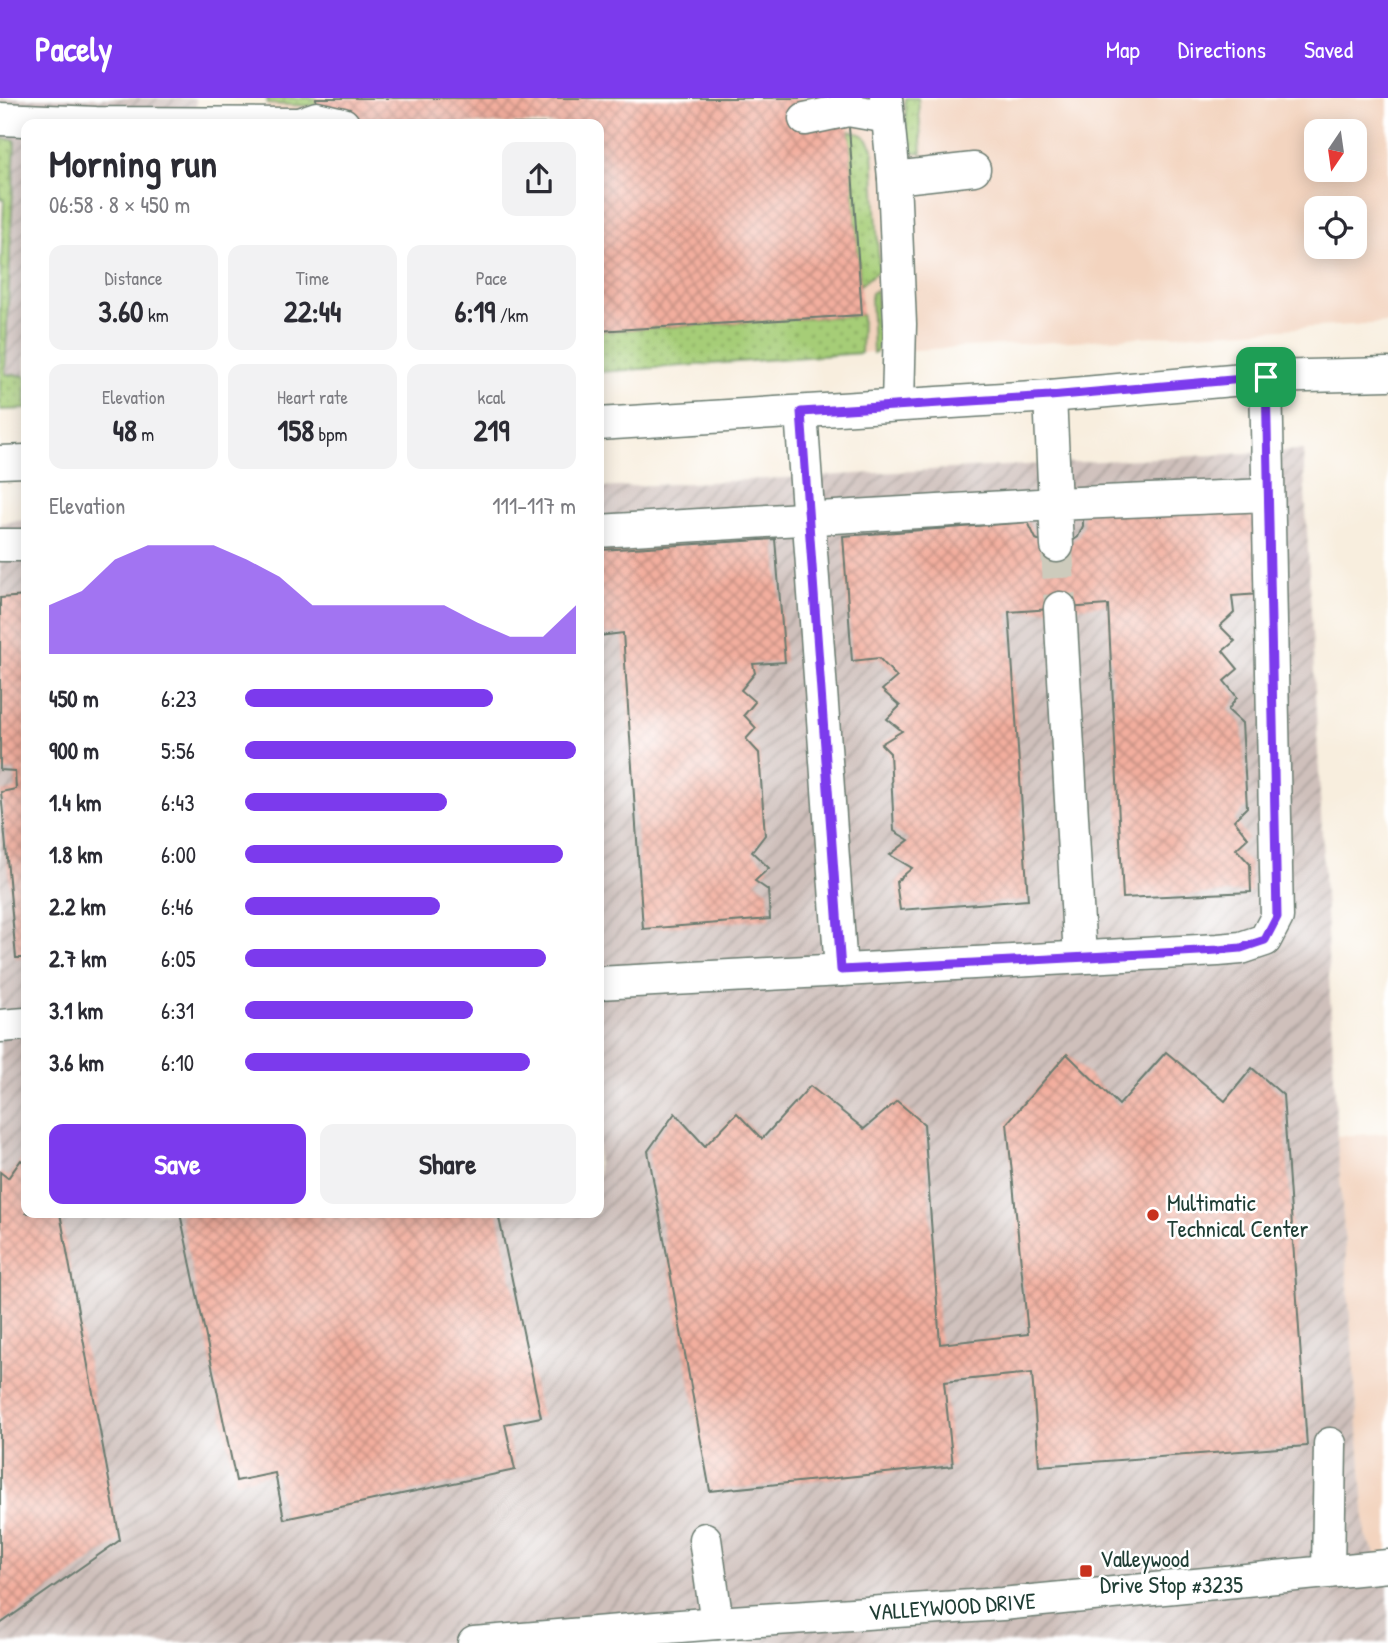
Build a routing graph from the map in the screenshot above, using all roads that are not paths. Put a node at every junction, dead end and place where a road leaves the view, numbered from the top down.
1 (887, 107) edge
2 (231, 115) edge
3 (0, 119) edge
4 (164, 119) edge
5 (261, 119) edge
6 (21, 120) edge
7 (974, 169) dead end
8 (894, 178) junction
9 (1388, 374) edge
10 (1266, 377) junction
11 (1050, 396) junction
12 (898, 405) junction
13 (801, 412) junction
14 (604, 424) edge
15 (21, 461) edge
16 (0, 462) edge
17 (1268, 495) junction
18 (1055, 504) junction
19 (807, 519) junction
20 (604, 531) edge
21 (0, 545) edge
22 (21, 545) edge
23 (1057, 546) tunnel mouth
24 (1060, 608) tunnel mouth
25 (1080, 957) junction
26 (841, 970) junction
27 (604, 976) edge
28 (21, 1024) edge
29 (0, 1026) edge
30 (1330, 1444) dead end
31 (705, 1539) dead end
32 (1388, 1566) edge
33 (1328, 1572) junction
34 (717, 1623) junction
35 (474, 1643) edge

1 - 8 street
2 - 4 street
2 - 5 street
3 - 6 street
7 - 8 street
8 - 12 street
9 - 10 street
10 - 11 street
10 - 17 street
11 - 12 street
11 - 18 street
12 - 13 street
13 - 14 street
13 - 19 street
15 - 16 street
17 - 18 street
17 - 25 street
18 - 19 street
18 - 23 street
19 - 20 street
19 - 26 street
21 - 22 street
24 - 25 street
25 - 26 street
26 - 27 street
28 - 29 street
30 - 33 street
31 - 34 street
32 - 33 street, VALLEYWOOD DRIVE
33 - 34 street, VALLEYWOOD DRIVE
34 - 35 street, VALLEYWOOD DRIVE

